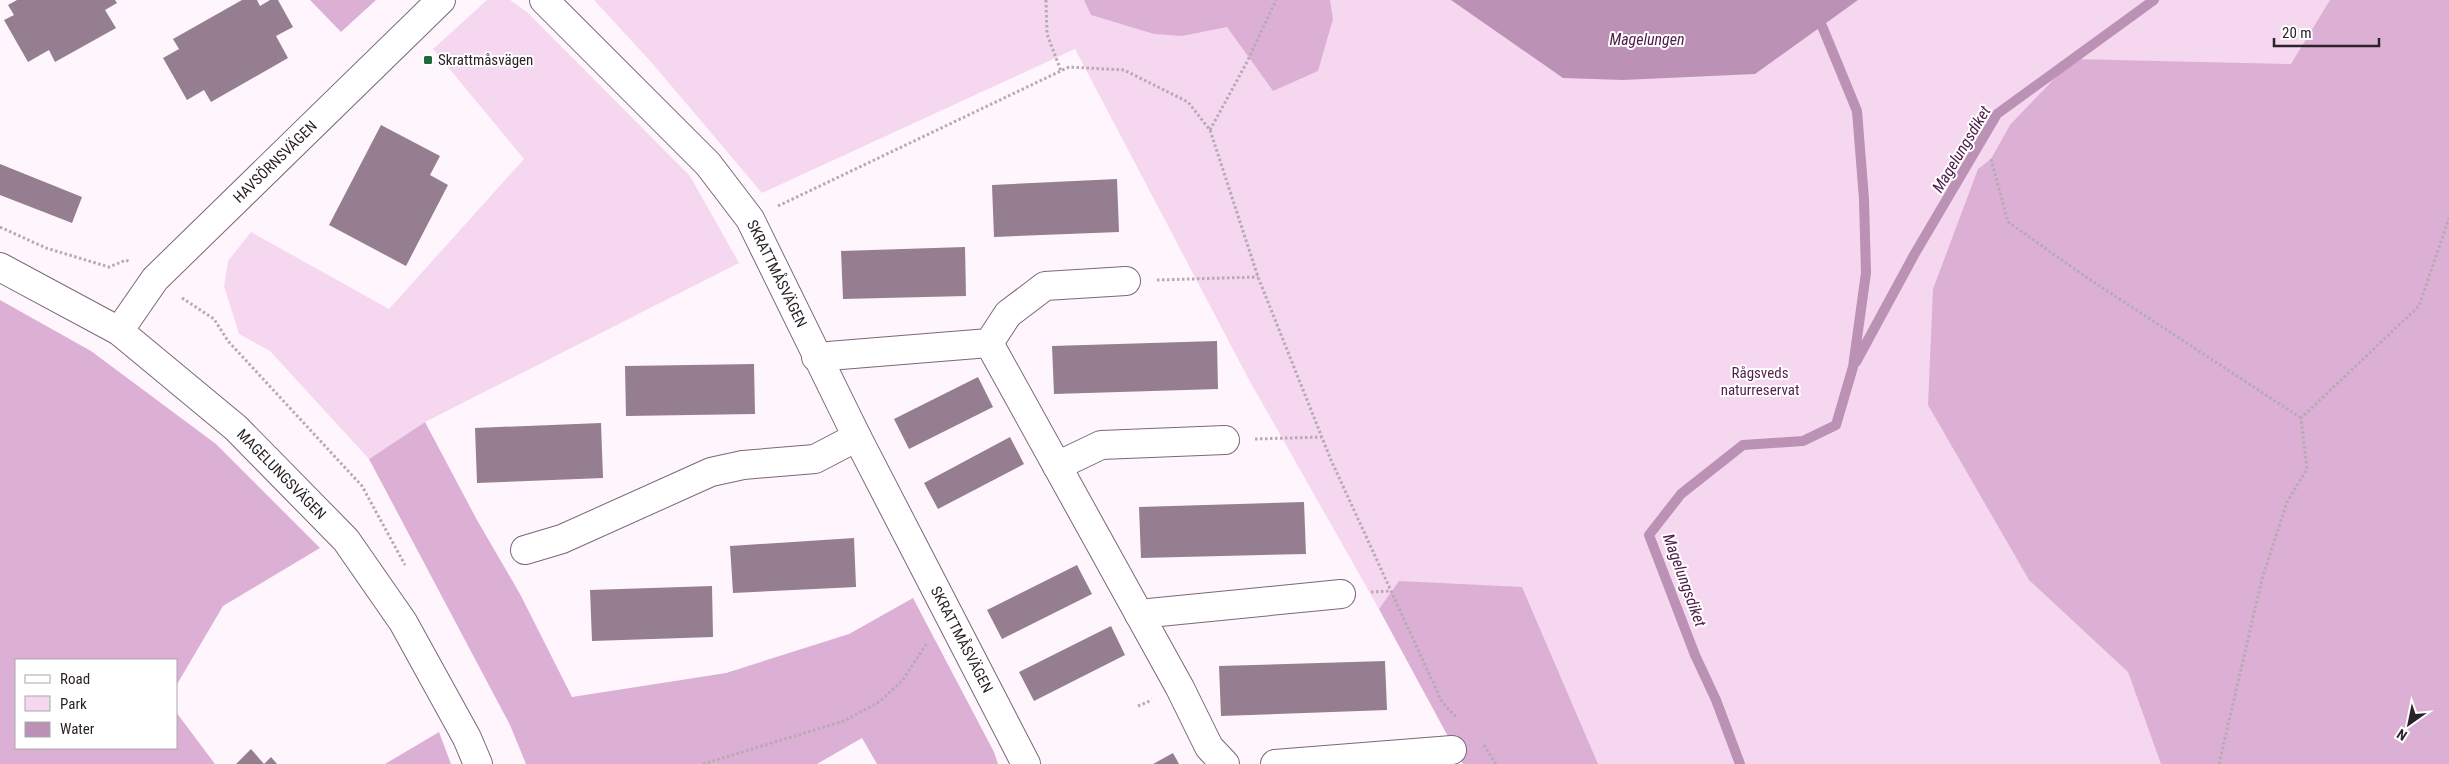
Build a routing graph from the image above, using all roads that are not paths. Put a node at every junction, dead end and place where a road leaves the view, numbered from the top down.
1 (441, 0) edge
2 (544, 0) edge
3 (0, 267) edge
4 (1126, 282) road end
5 (119, 331) junction
6 (989, 343) junction
7 (816, 357) junction
8 (857, 437) junction
9 (1225, 440) road end
10 (1057, 466) junction
11 (525, 550) dead end
12 (1341, 594) dead end
13 (1139, 614) junction
14 (1452, 750) dead end
15 (478, 764) edge
16 (1026, 764) edge
17 (1225, 764) edge
18 (1275, 764) edge

1 - 5 street, HAVSÖRNSVÄGEN
2 - 7 street, SKRATTMÅSVÄGEN
3 - 5 street, MAGELUNGSVÄGEN
4 - 6 street
5 - 15 street, MAGELUNGSVÄGEN
6 - 7 street
6 - 10 street
7 - 8 street, SKRATTMÅSVÄGEN
8 - 11 street
8 - 16 street, SKRATTMÅSVÄGEN
9 - 10 street
10 - 13 street
12 - 13 street
13 - 17 street
14 - 18 street

